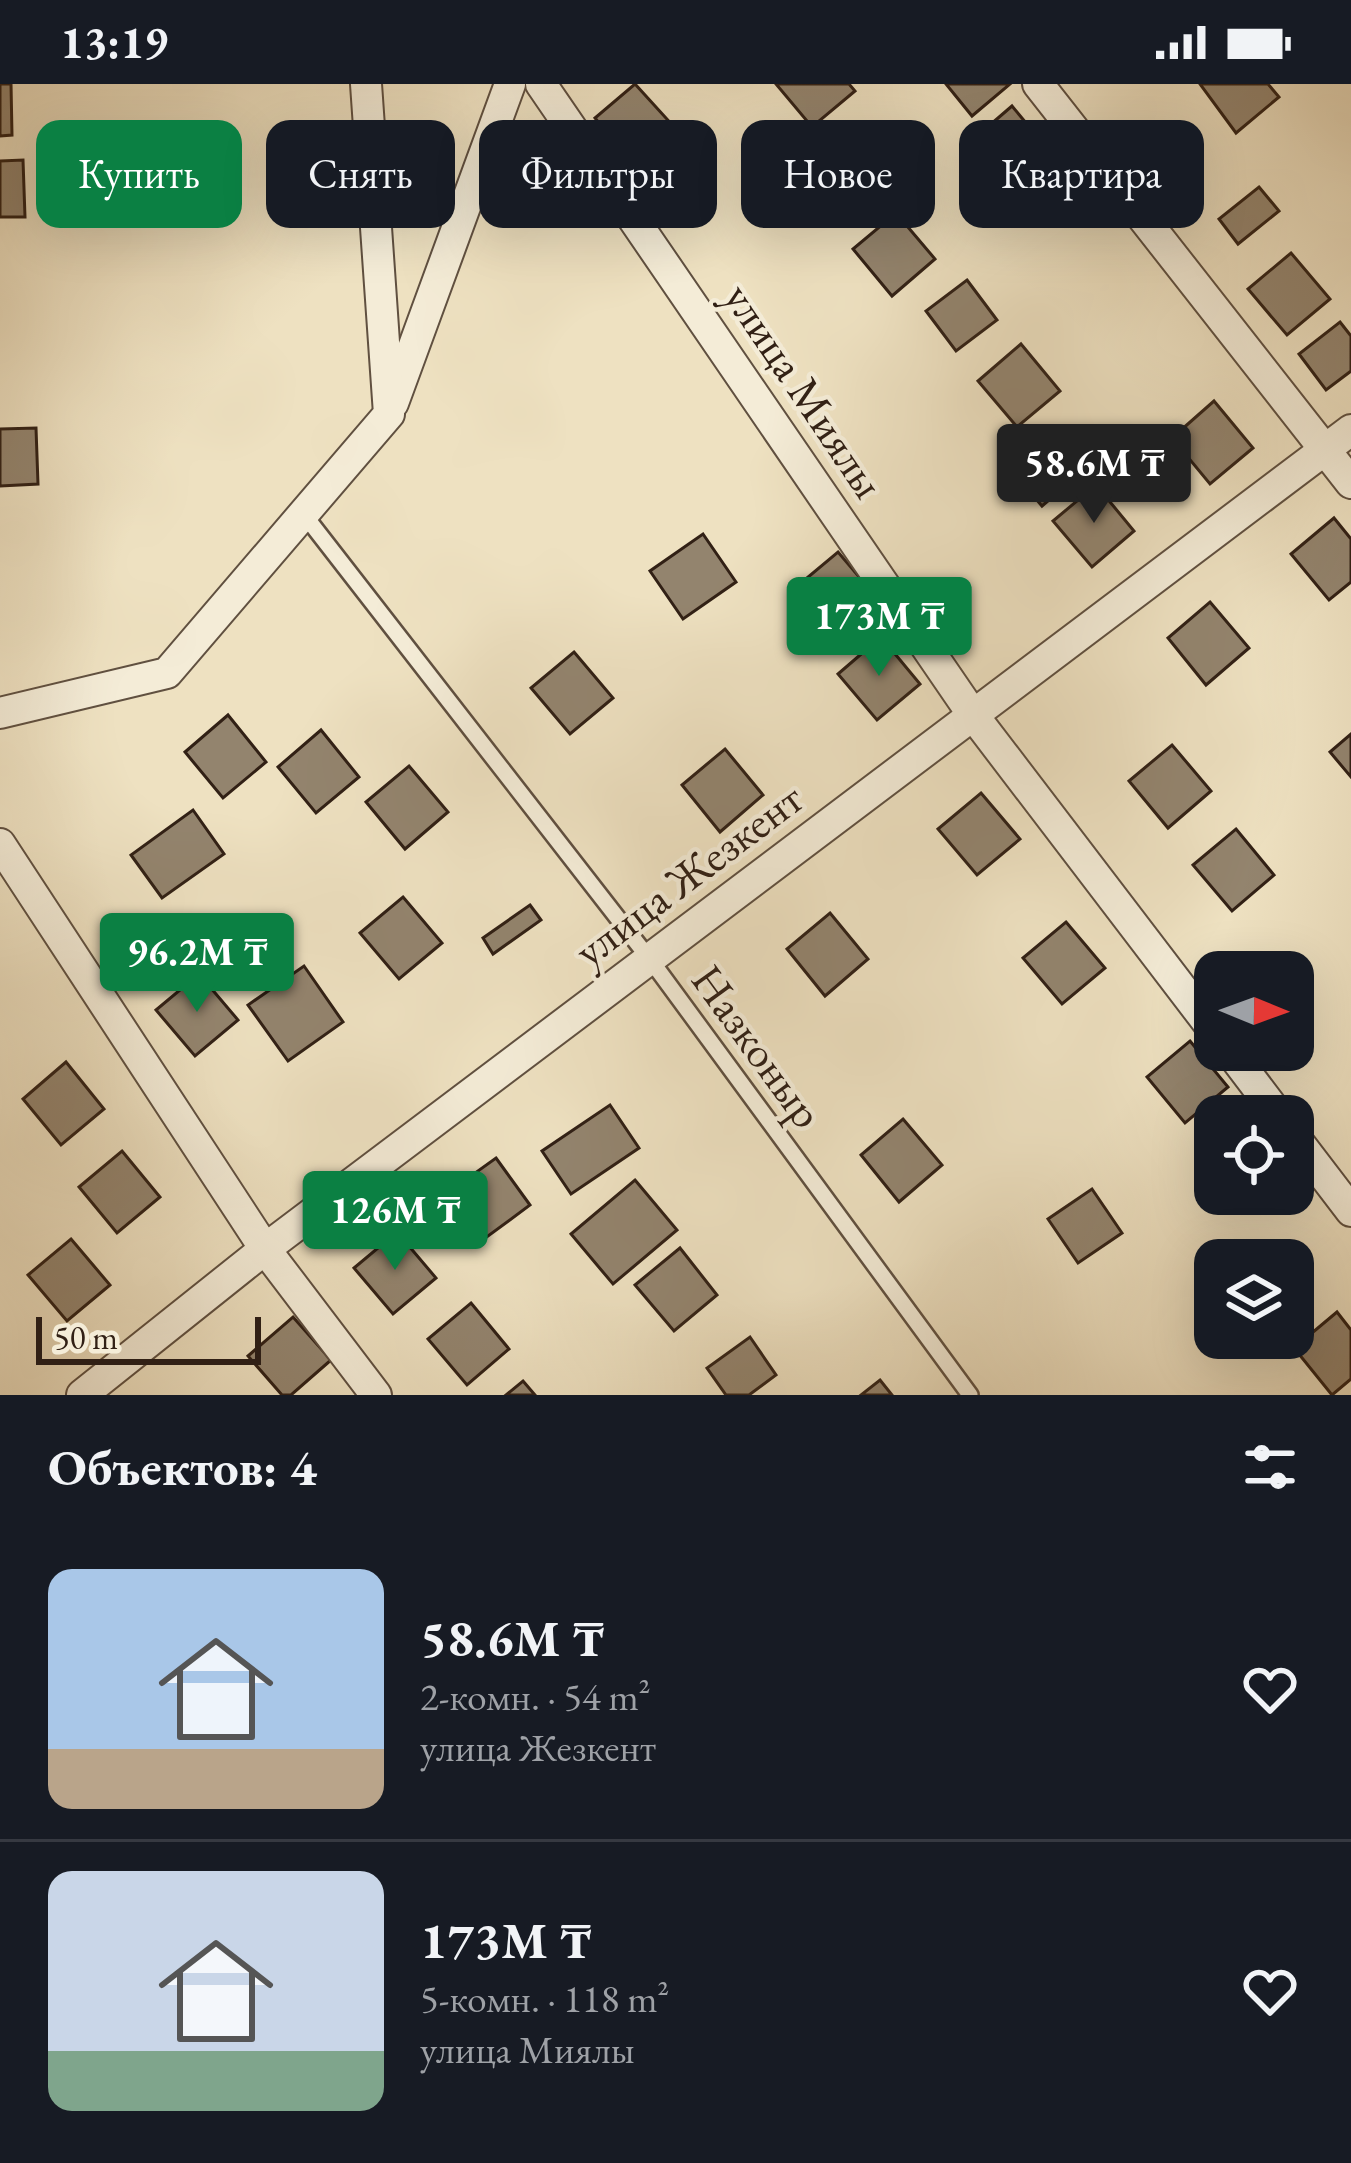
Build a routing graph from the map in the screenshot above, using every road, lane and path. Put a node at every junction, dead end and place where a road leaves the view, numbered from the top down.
1 (365, 84) edge
2 (511, 84) edge
3 (541, 84) edge
4 (1038, 84) edge
5 (389, 414) junction
6 (1351, 430) edge
7 (1326, 449) junction
8 (1351, 483) edge
9 (306, 517) junction
10 (0, 713) edge
11 (974, 715) junction
12 (0, 844) edge
13 (650, 959) junction
14 (1194, 1004) edge
15 (1244, 1071) edge
16 (1263, 1095) edge
17 (1314, 1162) edge
18 (1351, 1210) edge
19 (265, 1249) junction
20 (82, 1395) edge
21 (376, 1395) edge
22 (970, 1395) edge

1 - 5 street
2 - 5 street
3 - 11 street, улица Миялы
4 - 7 street
5 - 9 street
6 - 7 street, улица Жезкент
7 - 8 street
7 - 11 street, улица Жезкент
9 - 10 street
9 - 13 lane, Назконыр
11 - 13 street, улица Жезкент
11 - 14 street, улица Миялы
12 - 19 street
13 - 19 street, улица Жезкент
13 - 22 lane, Назконыр
15 - 16 street
17 - 18 street
19 - 20 street, улица Жезкент
19 - 21 street

